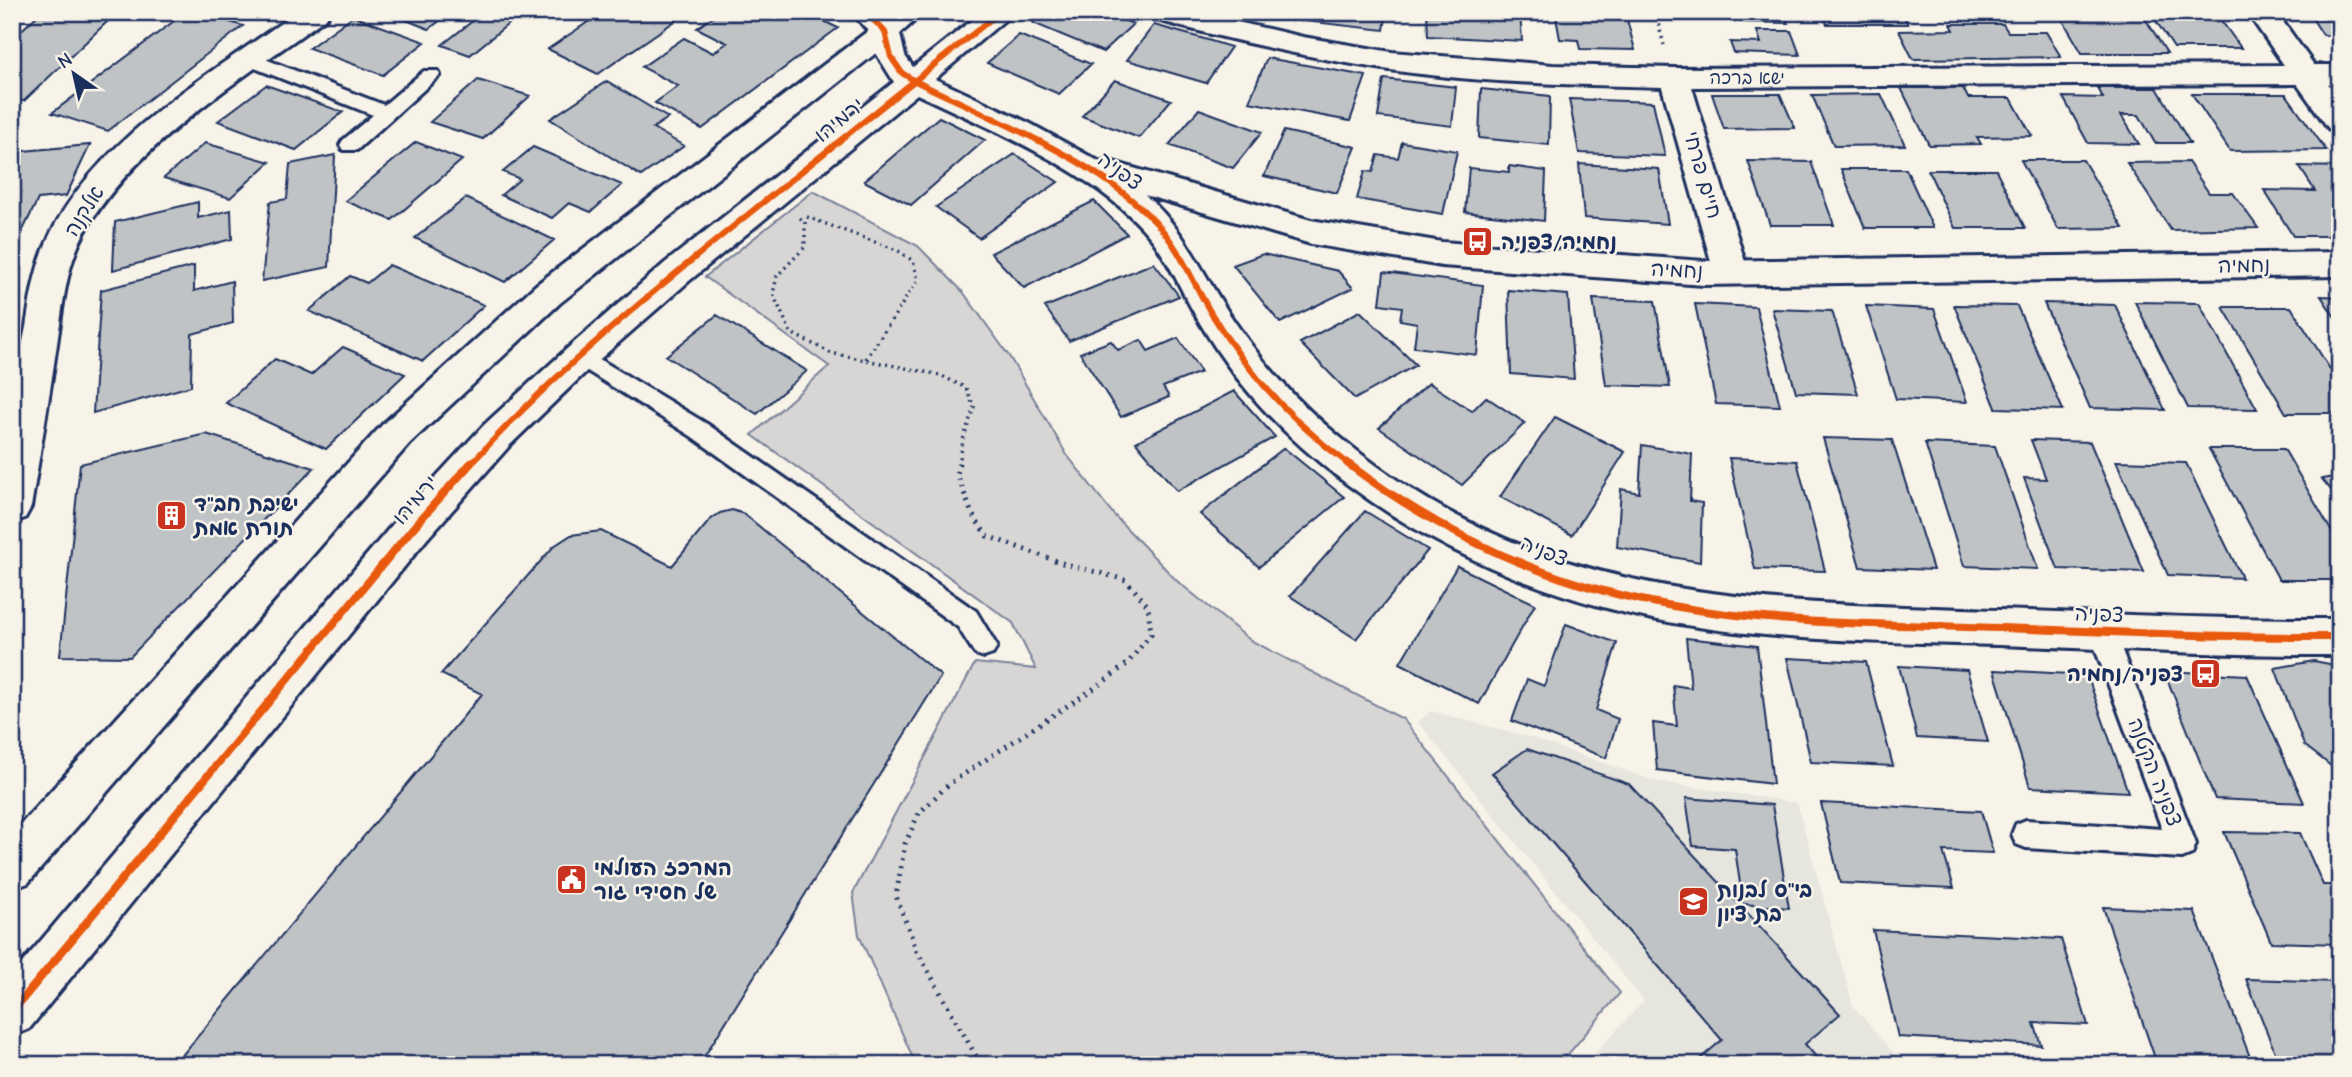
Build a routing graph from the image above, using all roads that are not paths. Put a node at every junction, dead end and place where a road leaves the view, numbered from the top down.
1 (316, 12) edge
2 (1000, 12) edge
3 (1160, 12) edge
4 (2261, 12) edge
5 (887, 19) edge
6 (252, 60) junction
7 (2305, 74) junction
8 (2340, 74) edge
9 (431, 75) dead end
10 (1674, 78) junction
11 (915, 81) junction
12 (387, 113) junction
13 (2340, 122) edge
14 (350, 145) dead end
15 (1077, 162) junction
16 (1216, 206) junction
17 (1170, 239) junction
18 (2340, 264) edge
19 (1731, 272) junction
20 (581, 356) junction
21 (12, 507) edge
22 (2102, 632) junction
23 (2340, 637) edge
24 (984, 646) dead end
25 (2026, 834) dead end
26 (12, 867) edge
27 (12, 1012) edge

1 - 6 street, אלקנה
2 - 11 street, ירמיהו
3 - 10 street, ישא ברכה
4 - 7 street
5 - 11 street, צפניה
5 - 26 street, ירמיהו
6 - 12 lane
6 - 21 street, אלקנה
7 - 8 street, ישא ברכה
7 - 10 street, ישא ברכה
7 - 13 street
9 - 12 lane
10 - 19 street, חיים פרחי
11 - 15 street, צפניה
11 - 20 street, ירמיהו
12 - 14 lane
15 - 16 street, נחמיה
15 - 17 street, צפניה
16 - 17 street
16 - 19 street, נחמיה
17 - 22 street, צפניה
18 - 19 street, נחמיה
20 - 24 lane
20 - 27 street, ירמיהו
22 - 23 street, צפניה
22 - 25 lane, צפניה הקטנה

